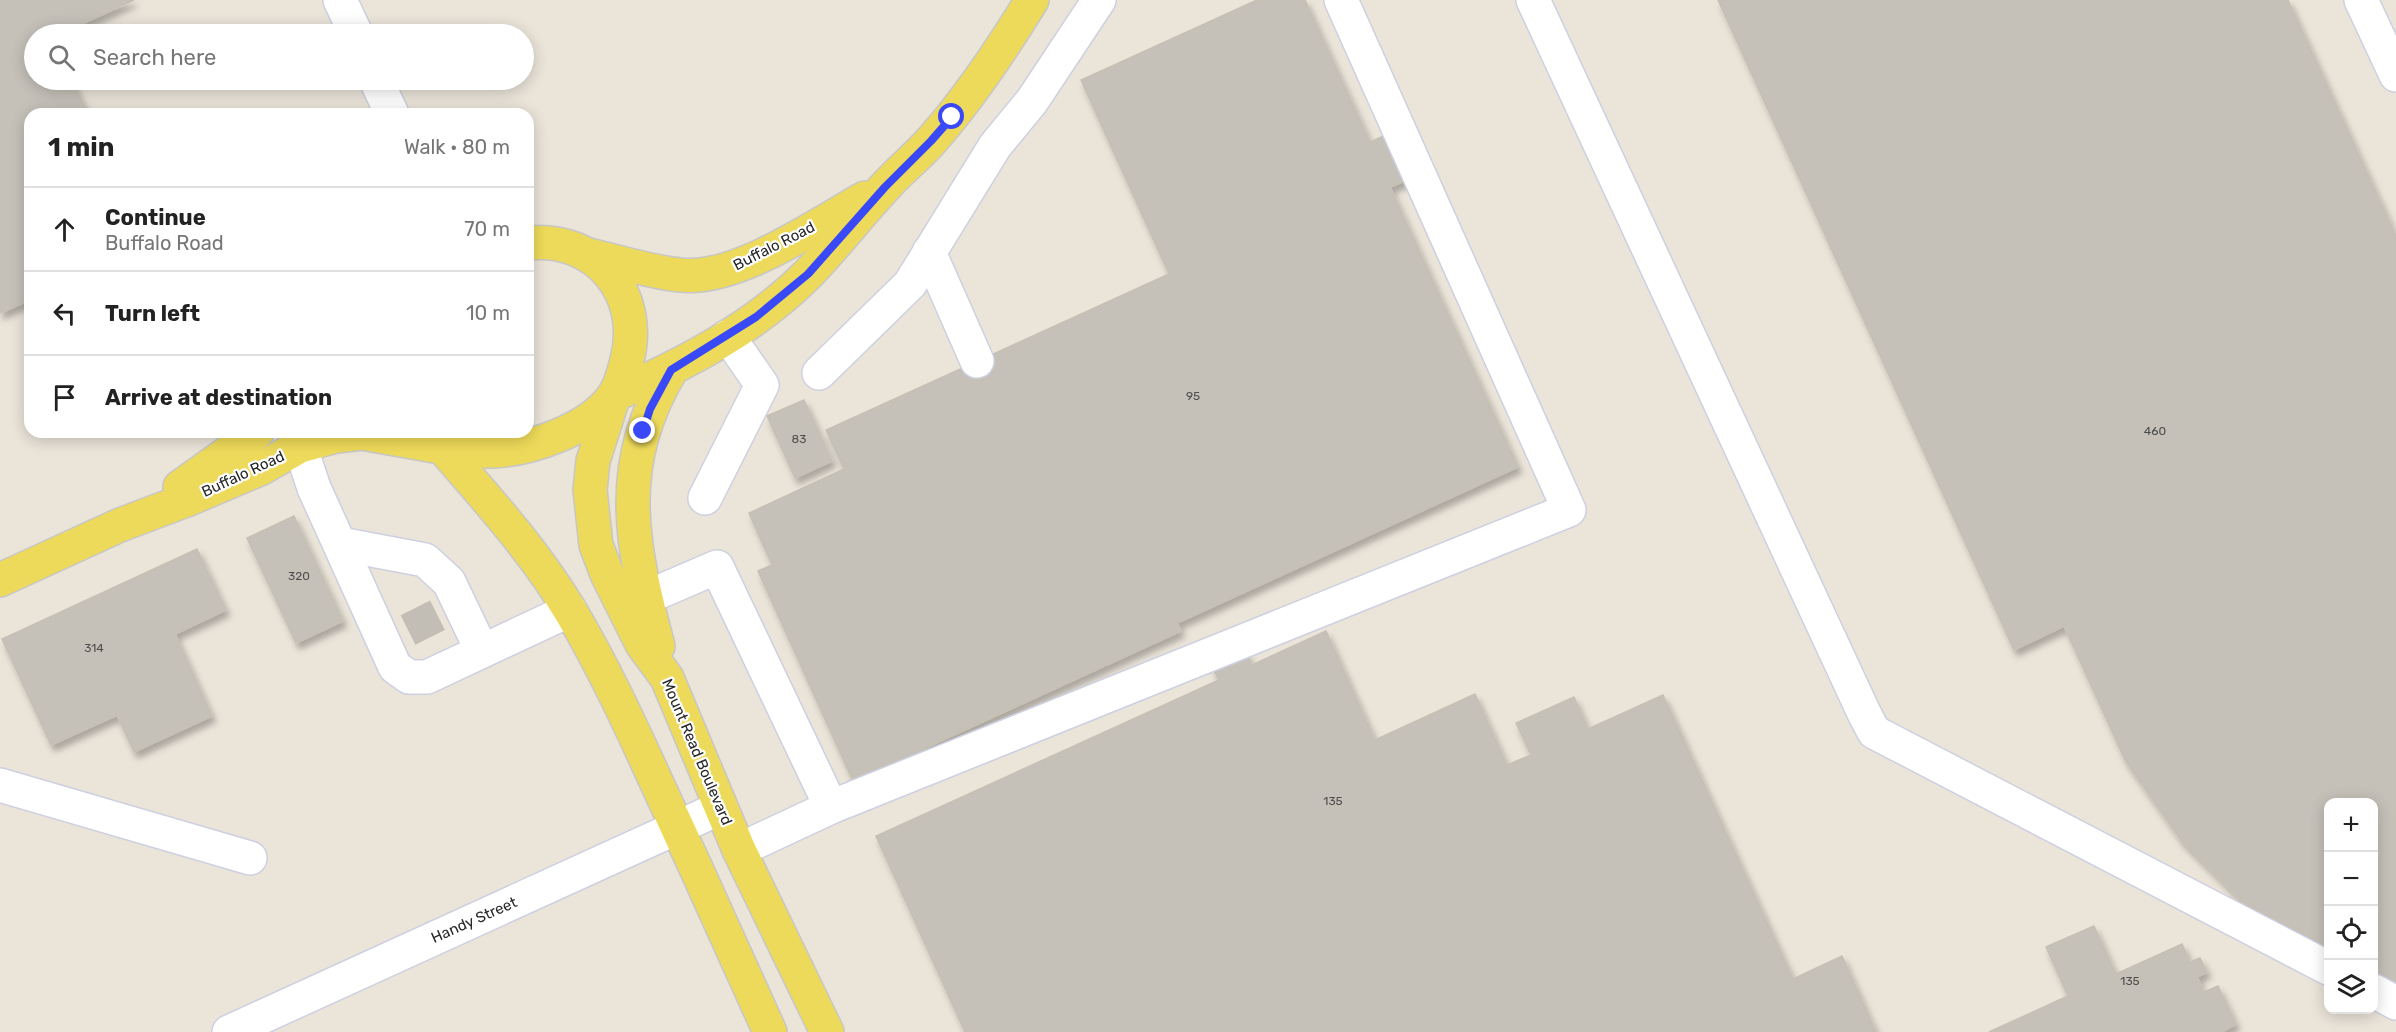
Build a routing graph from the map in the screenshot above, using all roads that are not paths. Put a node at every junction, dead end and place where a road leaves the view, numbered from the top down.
1 (340, 0) edge
2 (1032, 0) edge
3 (1099, 0) edge
4 (1341, 0) edge
5 (1533, 0) edge
6 (2361, 0) edge
7 (351, 24) edge
8 (2396, 75) edge
9 (381, 90) edge
10 (389, 108) edge
11 (885, 187) junction
12 (534, 240) edge
13 (929, 252) junction
14 (585, 254) junction
15 (728, 336) junction
16 (977, 361) dead end
17 (671, 370) junction
18 (819, 373) dead end
19 (613, 397) junction
20 (249, 438) edge
21 (329, 438) edge
22 (399, 438) edge
23 (436, 442) edge
24 (300, 446) junction
25 (705, 498) dead end
26 (120, 525) junction
27 (340, 544) junction
28 (0, 580) edge
29 (645, 598) junction
30 (570, 610) junction
31 (482, 651) junction
32 (667, 678) junction
33 (0, 785) edge
34 (831, 807) junction
35 (720, 808) junction
36 (678, 828) junction
37 (739, 850) junction
38 (250, 858) dead end
39 (2324, 966) edge
40 (2378, 994) edge
41 (2396, 1003) edge
42 (228, 1032) edge
43 (770, 1032) edge
44 (827, 1032) edge

1 - 7 street
2 - 11 main road, Buffalo Road
3 - 13 street
4 - 34 street
5 - 39 street
6 - 8 street
9 - 10 street
11 - 14 main road, Buffalo Road
11 - 15 main road, Buffalo Road
12 - 14 main road
13 - 16 street
13 - 18 street
14 - 19 main road, Mount Read Boulevard
15 - 17 main road, Buffalo Road
15 - 25 street
17 - 19 main road, Buffalo Road
17 - 29 main road
19 - 23 main road, Buffalo Road
19 - 32 main road, Mount Read Boulevard
20 - 26 main road, Buffalo Road
21 - 24 main road, Buffalo Road
22 - 23 main road, Buffalo Road
23 - 30 main road
24 - 26 main road, Buffalo Road
24 - 27 street
26 - 28 main road, Buffalo Road
27 - 31 street
27 - 31 street
29 - 32 main road
29 - 34 street
30 - 31 street
30 - 36 main road
32 - 35 main road, Mount Read Boulevard
33 - 38 street
34 - 37 street
35 - 36 street, Handy Street
35 - 37 main road, Mount Read Boulevard
36 - 42 street, Handy Street
36 - 43 main road
37 - 44 main road, Mount Read Boulevard
40 - 41 street

